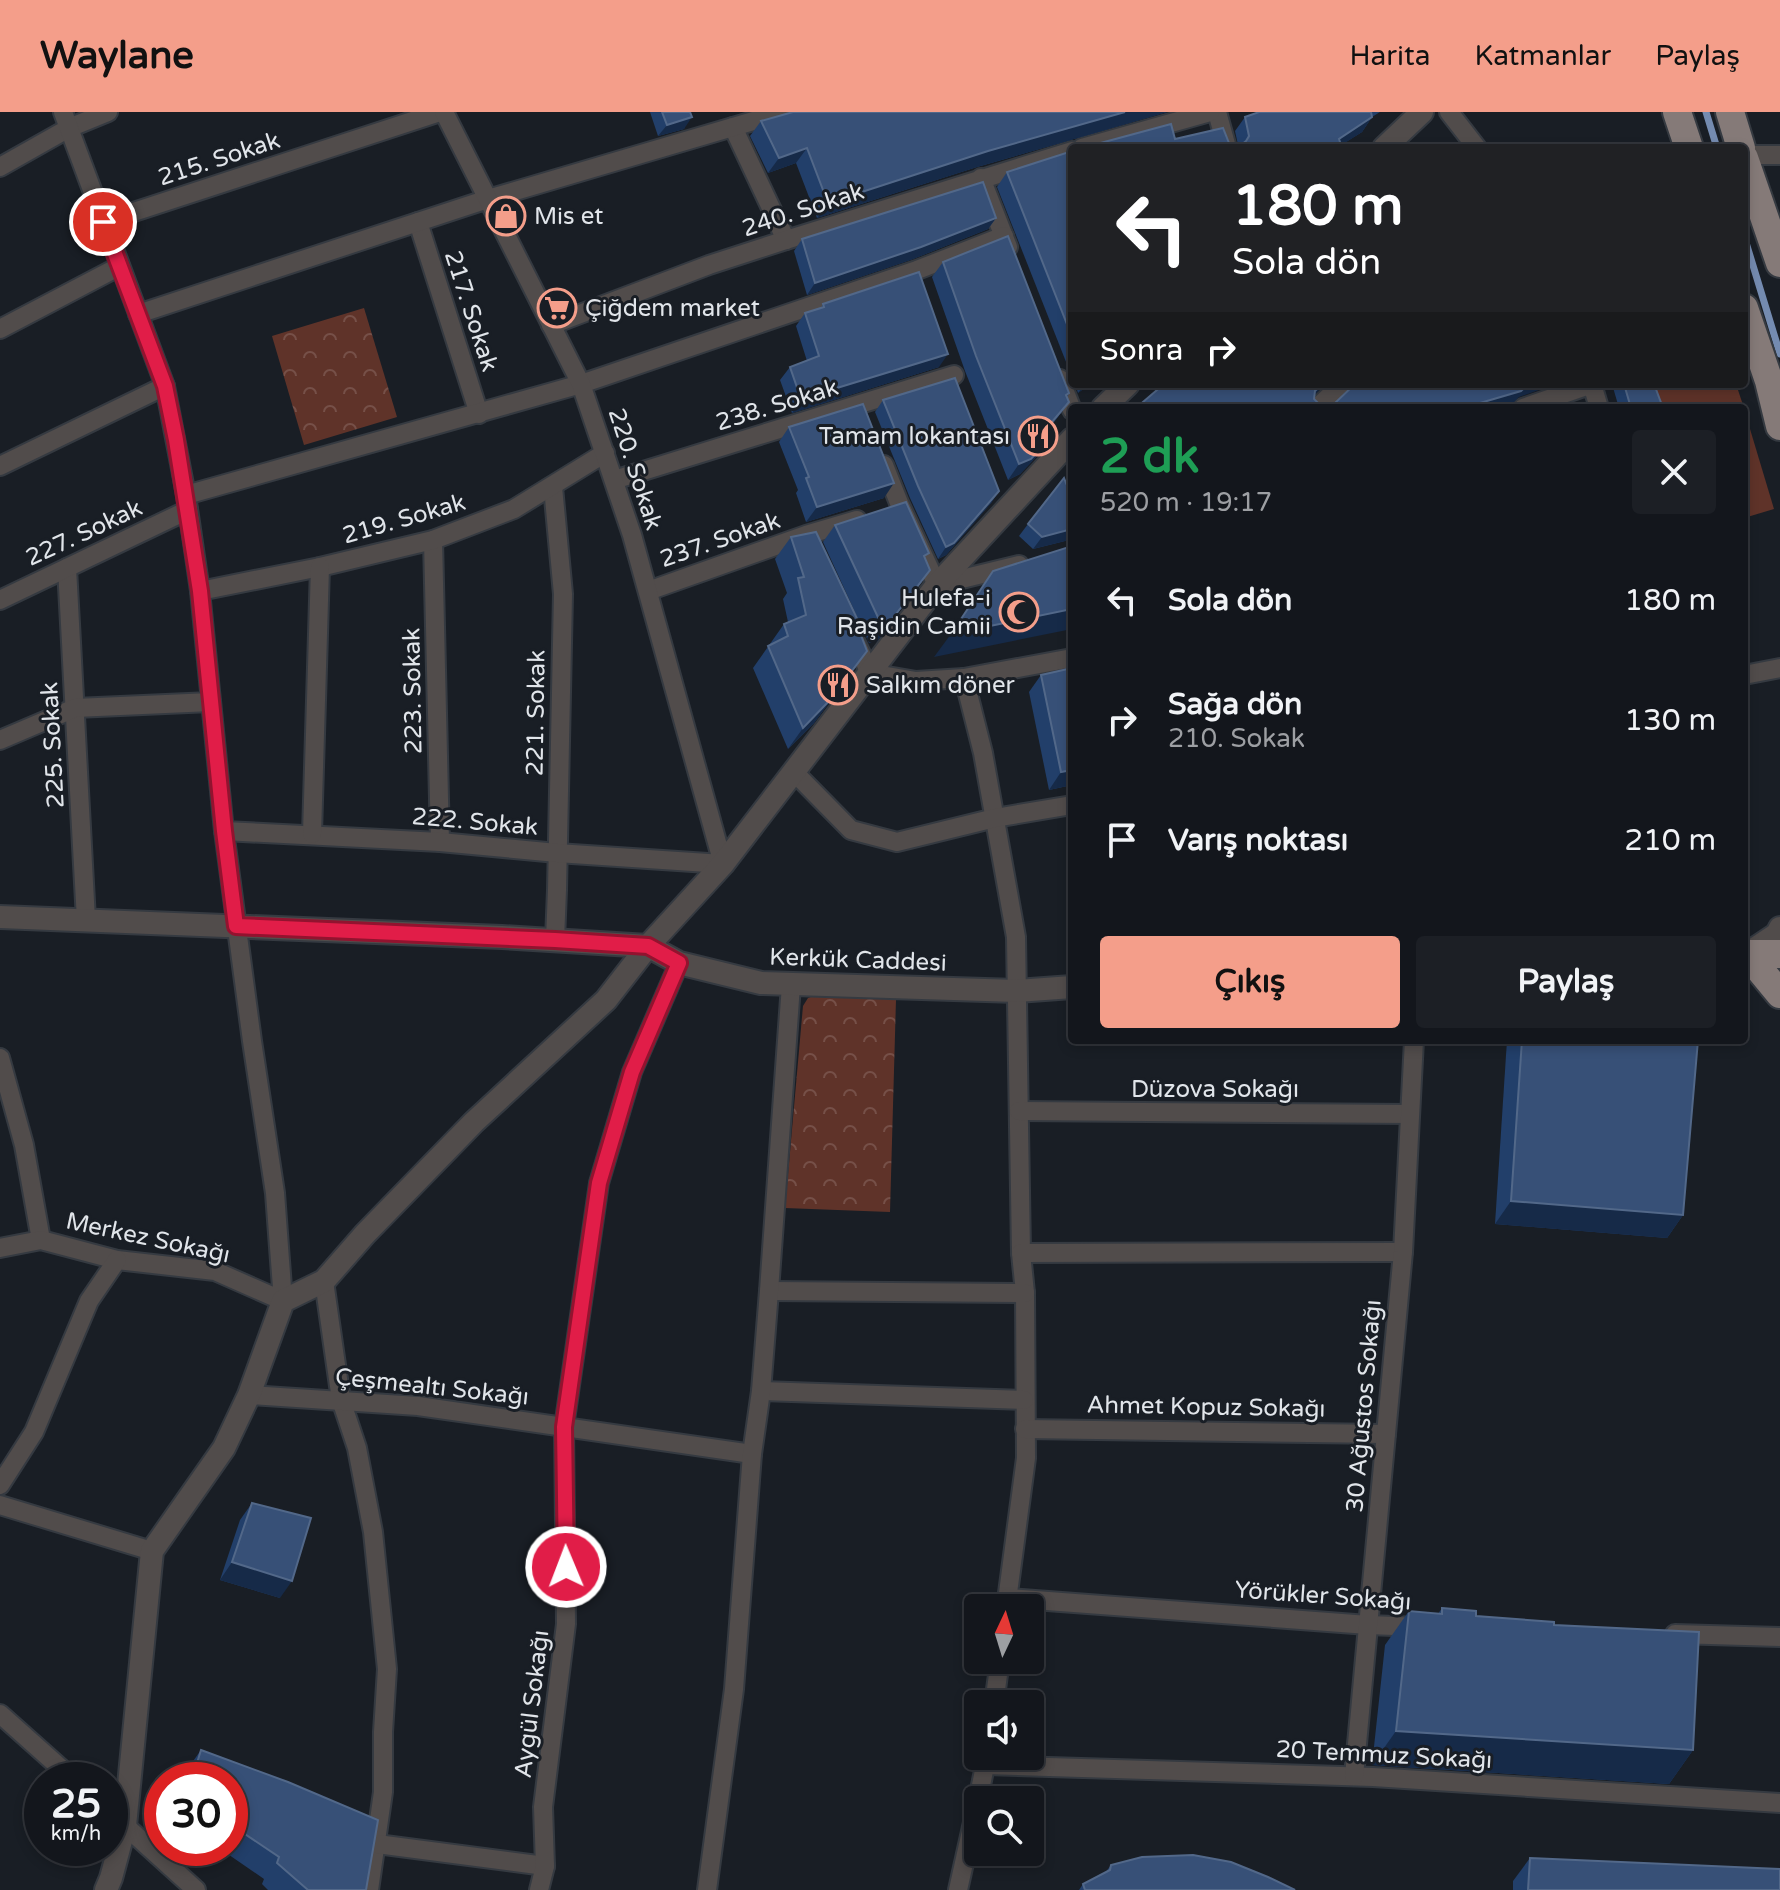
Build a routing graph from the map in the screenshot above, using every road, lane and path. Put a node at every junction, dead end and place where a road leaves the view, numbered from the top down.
1 (108, 112) edge
2 (442, 112) edge
3 (784, 112) edge
4 (1210, 112) edge
5 (1217, 112) edge
6 (1422, 112) edge
7 (1449, 112) edge
8 (1677, 112) edge
9 (1730, 112) edge
10 (66, 120) edge
11 (733, 127) junction
12 (1107, 144) edge
13 (1226, 144) edge
14 (1388, 144) edge
15 (1474, 144) edge
16 (1688, 144) edge
17 (1740, 144) edge
18 (1068, 152) edge
19 (1780, 155) edge
20 (1748, 157) edge
21 (0, 167) edge
22 (1748, 168) edge
23 (981, 178) junction
24 (488, 199) junction
25 (103, 222) junction
26 (418, 222) junction
27 (1004, 236) junction
28 (786, 240) junction
29 (1778, 253) edge
30 (1015, 265) edge
31 (120, 266) junction
32 (138, 314) junction
33 (1748, 320) edge
34 (551, 325) junction
35 (0, 329) edge
36 (1055, 367) edge
37 (954, 375) edge
38 (581, 384) junction
39 (165, 386) junction
40 (1124, 388) edge
41 (1338, 388) edge
42 (1580, 388) edge
43 (1070, 404) edge
44 (1107, 404) edge
45 (1321, 404) edge
46 (1534, 404) edge
47 (479, 414) junction
48 (1780, 426) edge
49 (1068, 443) edge
50 (876, 447) edge
51 (605, 453) junction
52 (0, 466) edge
53 (614, 480) junction
54 (553, 487) junction
55 (187, 502) junction
56 (885, 510) junction
57 (433, 540) junction
58 (1042, 559) edge
59 (320, 567) junction
60 (67, 568) junction
61 (937, 585) junction
62 (200, 591) junction
63 (648, 591) junction
64 (0, 600) edge
65 (844, 618) edge
66 (1068, 659) edge
67 (1780, 668) edge
68 (870, 673) junction
69 (1748, 674) edge
70 (964, 678) junction
71 (211, 702) junction
72 (75, 708) junction
73 (0, 740) edge
74 (794, 772) junction
75 (1068, 806) edge
76 (995, 818) junction
77 (224, 831) junction
78 (312, 834) junction
79 (440, 842) junction
80 (557, 853) junction
81 (723, 864) junction
82 (0, 917) edge
83 (86, 920) junction
84 (236, 926) junction
85 (1780, 928) edge
86 (555, 940) junction
87 (648, 946) junction
88 (1748, 953) edge
89 (1748, 954) edge
90 (1780, 954) edge
91 (1748, 956) edge
92 (679, 963) junction
93 (791, 985) junction
94 (1068, 987) edge
95 (1017, 991) junction
96 (1780, 994) edge
97 (1414, 1044) edge
98 (0, 1058) edge
99 (1019, 1111) junction
100 (1410, 1114) junction
101 (41, 1240) junction
102 (0, 1248) edge
103 (1403, 1252) junction
104 (1021, 1253) junction
105 (117, 1260) junction
106 (324, 1281) junction
107 (769, 1291) junction
108 (1025, 1293) junction
109 (283, 1301) junction
110 (761, 1391) junction
111 (249, 1395) junction
112 (341, 1400) junction
113 (1024, 1400) junction
114 (564, 1427) junction
115 (1025, 1429) junction
116 (1386, 1434) junction
117 (752, 1454) junction
118 (0, 1485) edge
119 (0, 1505) edge
120 (152, 1551) junction
121 (1008, 1594) edge
122 (1044, 1605) edge
123 (1368, 1625) junction
124 (1431, 1627) edge
125 (1653, 1633) edge
126 (1780, 1637) edge
127 (0, 1714) edge
128 (54, 1762) edge
129 (125, 1762) edge
130 (1044, 1763) edge
131 (1354, 1776) junction
132 (1780, 1803) edge
133 (128, 1828) edge
134 (377, 1844) junction
135 (964, 1863) edge
136 (112, 1866) edge
137 (545, 1866) junction
138 (106, 1890) edge
139 (196, 1890) edge
140 (369, 1890) edge
141 (539, 1890) edge
142 (707, 1890) edge
143 (958, 1890) edge

1 - 10 street
2 - 24 street, 220. Sokak
2 - 25 street, 215. Sokak
3 - 11 street
4 - 12 street
5 - 13 street
6 - 14 street
7 - 15 street
8 - 16 main road
9 - 17 main road
10 - 21 street
10 - 25 street
11 - 24 street
11 - 28 street
18 - 23 street, 240. Sokak
19 - 20 street
22 - 29 main road
23 - 27 street
23 - 28 street, 240. Sokak
24 - 26 street
24 - 34 street, 220. Sokak
25 - 31 street
26 - 32 street
26 - 47 street, 217. Sokak
27 - 30 street
27 - 38 street, 227. Sokak
28 - 34 street, 240. Sokak
31 - 32 street
31 - 35 street
32 - 39 street
33 - 48 main road
34 - 38 street, 220. Sokak
36 - 43 street
37 - 53 street, 238. Sokak
38 - 47 street, 227. Sokak
38 - 51 street, 220. Sokak
39 - 52 street
39 - 55 street
40 - 44 street
41 - 45 street
42 - 46 street
47 - 55 street, 227. Sokak
49 - 61 street
50 - 56 street
51 - 53 street, 220. Sokak
51 - 54 street, 219. Sokak
53 - 63 street, 220. Sokak
54 - 57 street, 219. Sokak
54 - 80 street, 221. Sokak
55 - 60 street, 227. Sokak
55 - 62 street
56 - 61 street
56 - 63 street, 237. Sokak
57 - 59 street, 219. Sokak
57 - 79 street, 223. Sokak
58 - 61 street
59 - 62 street, 219. Sokak
59 - 78 street
60 - 64 street, 227. Sokak
60 - 72 street, 225. Sokak
61 - 68 street
62 - 71 street
63 - 81 street, 220. Sokak
65 - 68 street
66 - 70 street
67 - 69 street
68 - 70 street
68 - 74 street
70 - 76 street
71 - 72 street
71 - 77 street
72 - 73 street
72 - 83 street, 225. Sokak
74 - 76 street
74 - 81 street
75 - 76 street
76 - 95 street
77 - 78 street, 222. Sokak
77 - 84 street
78 - 79 street, 222. Sokak
79 - 80 street, 222. Sokak
80 - 81 street, 222. Sokak
80 - 86 street, 221. Sokak
81 - 87 street
82 - 83 street
83 - 84 street
84 - 86 street
84 - 109 street
85 - 88 street
86 - 87 street
87 - 92 street, Kerkük Caddesi
87 - 106 street
89 - 90 main road
91 - 96 main road
92 - 93 street, Kerkük Caddesi
92 - 114 street, Aygül Sokağı
93 - 95 street, Kerkük Caddesi
93 - 107 street
94 - 95 street, Kerkük Caddesi
95 - 99 street
97 - 100 street, 30 Ağustos Sokağı
98 - 101 street
99 - 100 street, Düzova Sokağı
99 - 104 street
100 - 103 street, 30 Ağustos Sokağı
101 - 102 street, Merkez Sokağı
101 - 105 street, Merkez Sokağı
103 - 104 street
103 - 116 street, 30 Ağustos Sokağı
104 - 108 street
105 - 109 street, Merkez Sokağı
105 - 118 street
106 - 109 street
106 - 112 street
107 - 108 street
107 - 110 street
108 - 113 street
109 - 111 street
110 - 113 street
110 - 117 street
111 - 112 street, Çeşmealtı Sokağı
111 - 120 street
112 - 114 street, Çeşmealtı Sokağı
112 - 134 street
113 - 115 street
114 - 117 street, Çeşmealtı Sokağı
114 - 137 street, Aygül Sokağı
115 - 116 street, Ahmet Kopuz Sokağı
115 - 121 street
116 - 123 street, 30 Ağustos Sokağı
117 - 142 street
119 - 120 street
120 - 129 street
122 - 123 street, Yörükler Sokağı
123 - 124 street, Yörükler Sokağı
123 - 131 street, 30 Ağustos Sokağı
125 - 126 street
127 - 128 street
130 - 131 street, 20 Temmuz Sokağı
131 - 132 street, 20 Temmuz Sokağı
133 - 139 street
134 - 137 street
134 - 140 street
135 - 143 street
136 - 138 street
137 - 141 street, Aygül Sokağı

